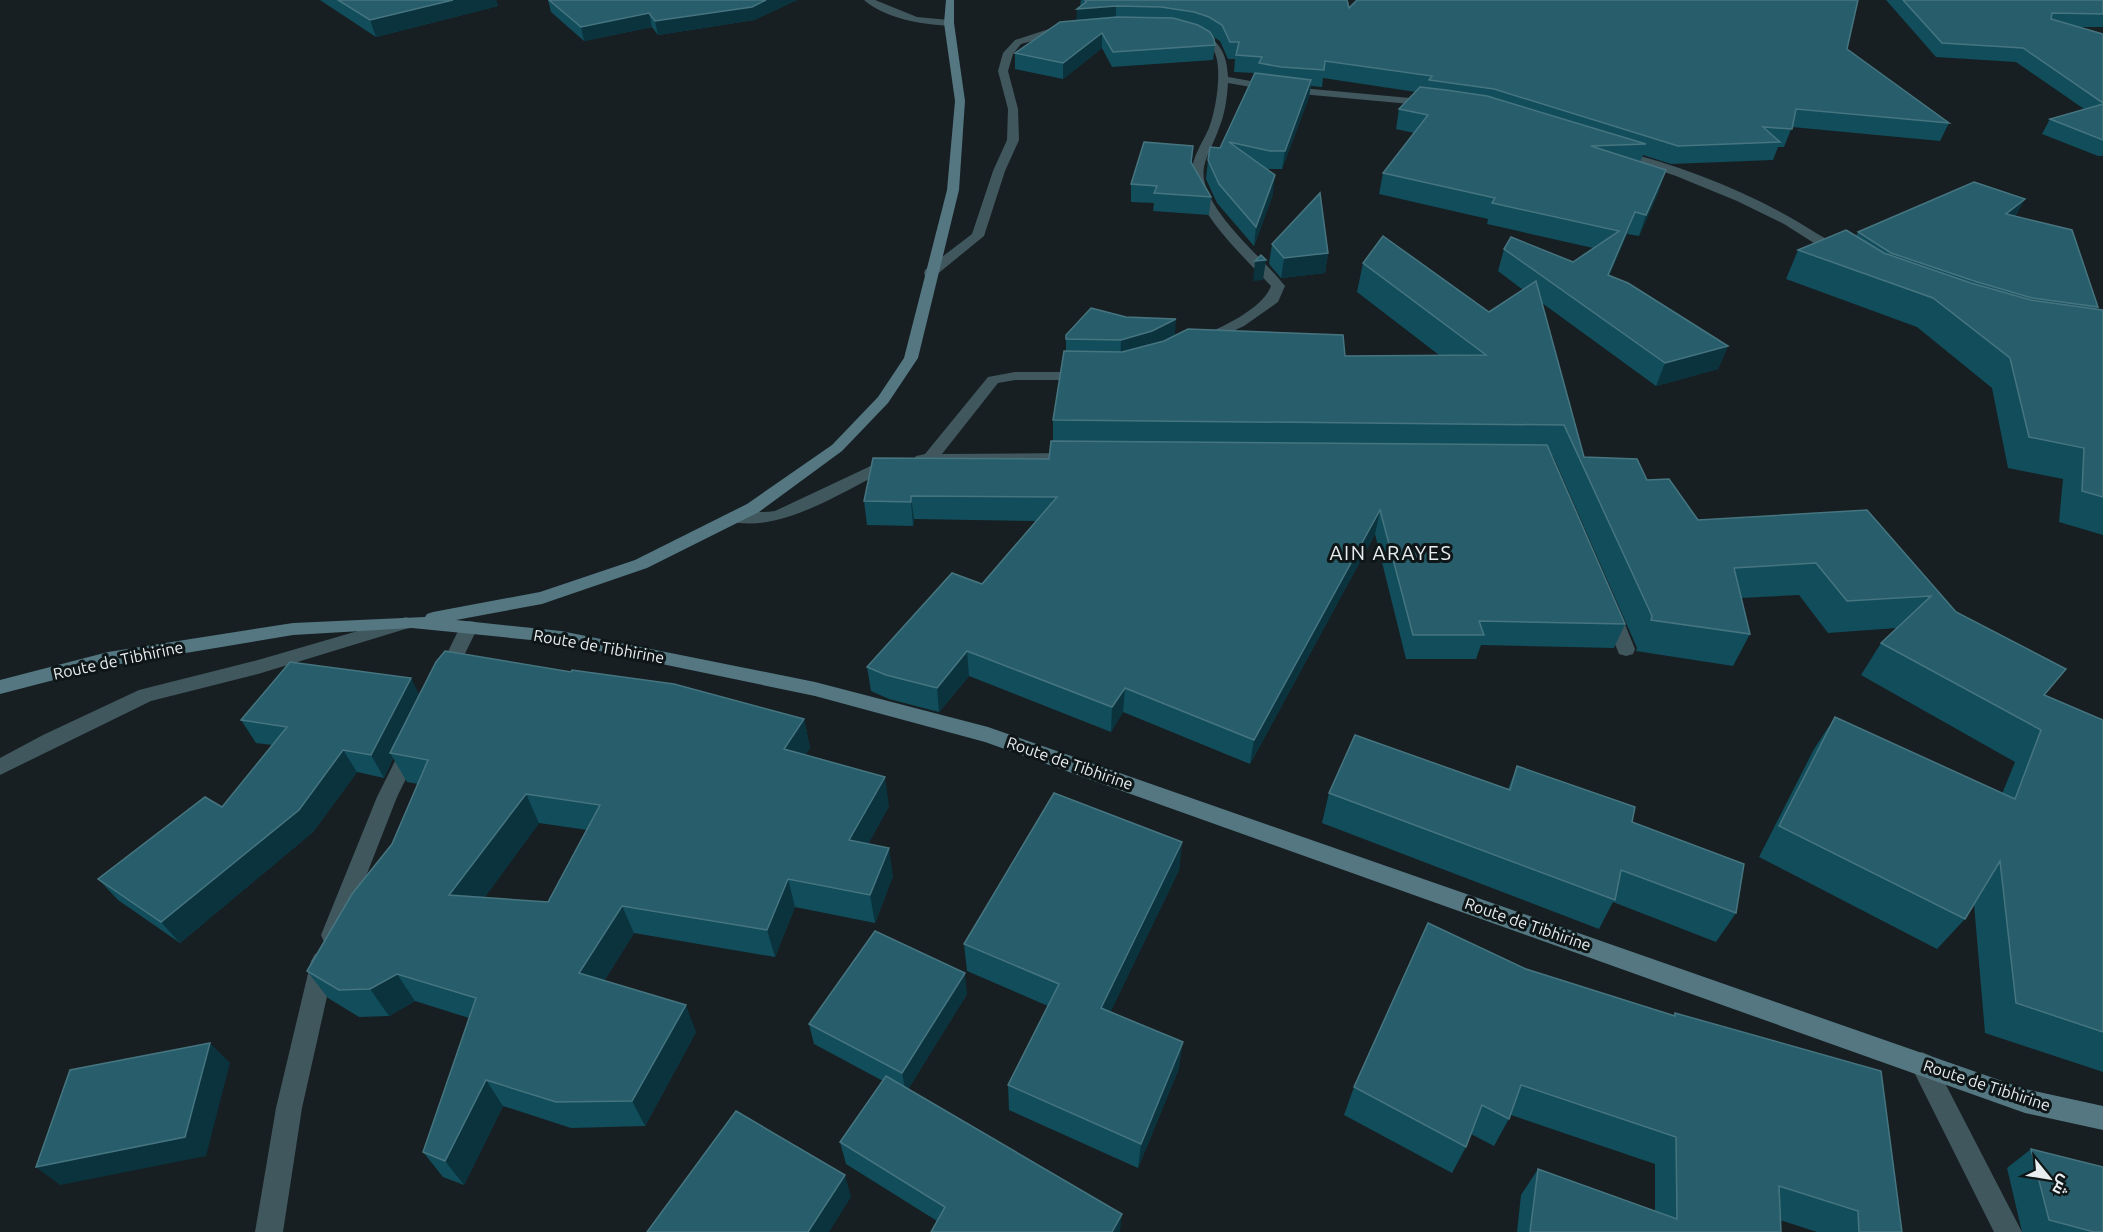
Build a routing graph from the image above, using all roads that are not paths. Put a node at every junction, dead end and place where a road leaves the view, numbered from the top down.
1 (868, 0) edge
2 (950, 0) edge
3 (949, 22) junction
4 (1072, 31) edge
5 (1182, 31) edge
6 (1222, 79) junction
7 (1442, 104) edge
8 (1609, 150) edge
9 (1848, 259) edge
10 (930, 273) junction
11 (1187, 350) edge
12 (1098, 376) edge
13 (931, 457) junction
14 (1085, 458) edge
15 (735, 517) junction
16 (1604, 597) edge
17 (412, 622) junction
18 (469, 627) junction
19 (1626, 650) edge
20 (0, 687) edge
21 (438, 691) edge
22 (418, 733) edge
23 (0, 767) edge
24 (1922, 1064) junction
25 (2103, 1118) edge
26 (269, 1232) edge
27 (2008, 1232) edge

1 - 3 street
2 - 3 street
3 - 10 street
4 - 10 street
5 - 6 street
6 - 7 street
6 - 11 street
8 - 9 street
10 - 15 street
12 - 13 street
13 - 14 street
13 - 15 street
15 - 17 street
16 - 19 street
17 - 18 street, Route de Tibhirine
17 - 20 street, Route de Tibhirine
17 - 23 street
18 - 21 street
18 - 24 street, Route de Tibhirine
22 - 26 street
24 - 25 street, Route de Tibhirine
24 - 27 street

